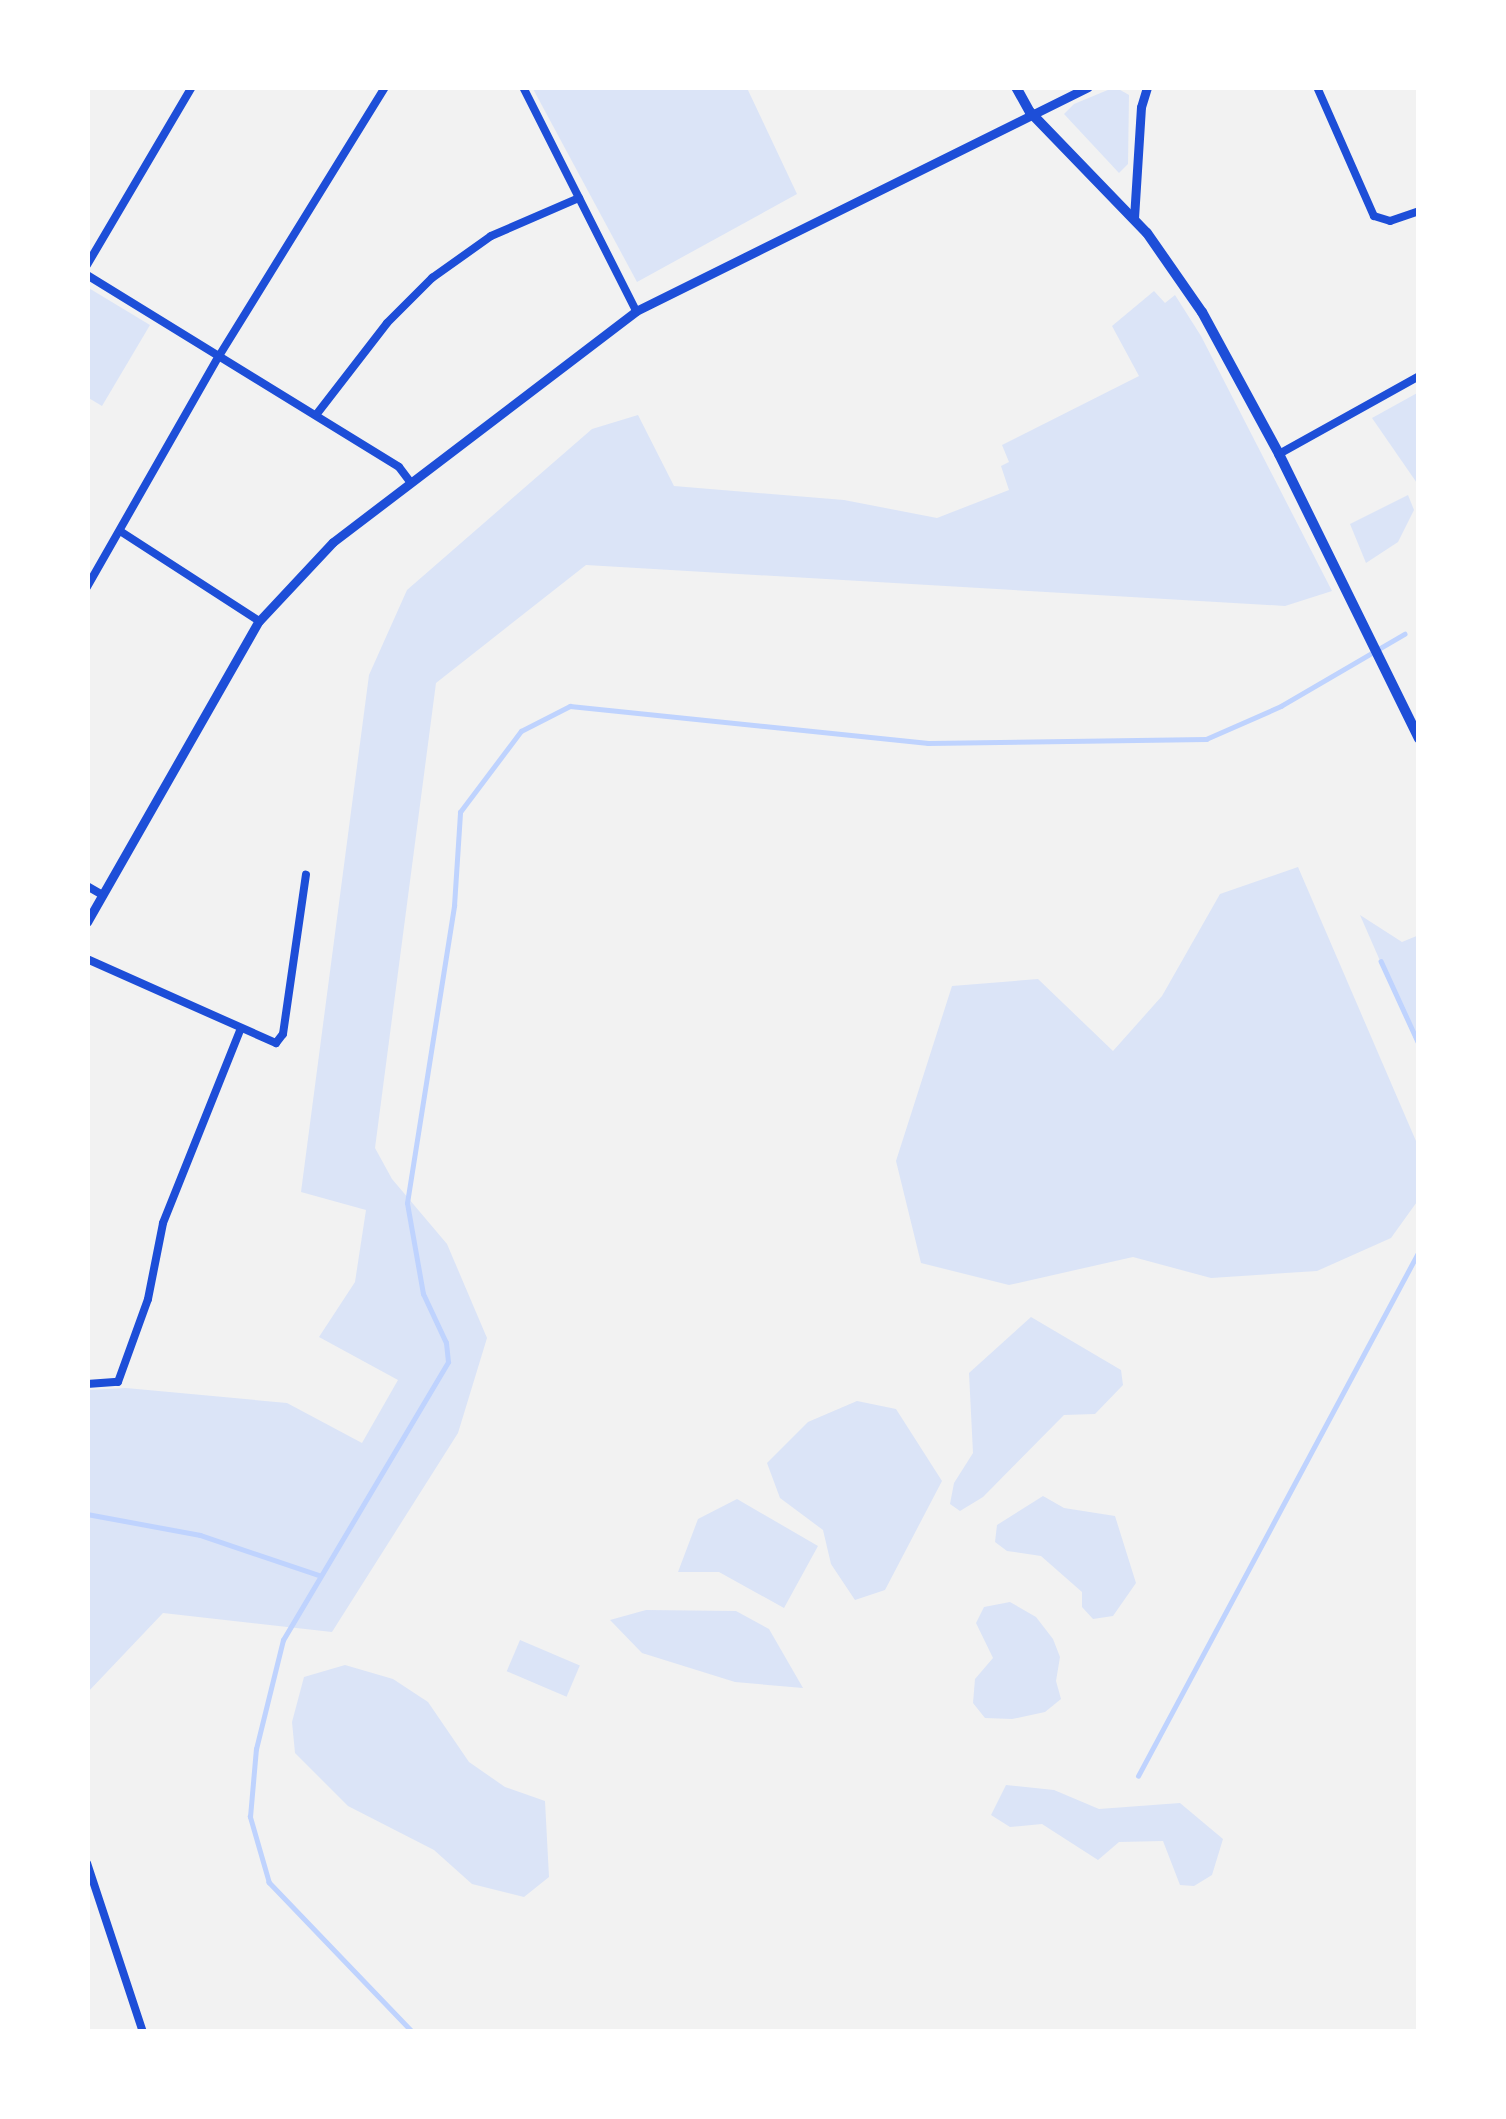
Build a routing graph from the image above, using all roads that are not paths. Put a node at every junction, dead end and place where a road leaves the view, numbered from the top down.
1 (192, 87) edge
2 (385, 87) edge
3 (523, 87) edge
4 (1016, 87) edge
5 (1088, 87) edge
6 (1148, 87) edge
7 (1317, 87) edge
8 (1030, 112) junction
9 (579, 198) junction
10 (1419, 211) edge
11 (1134, 218) junction
12 (87, 266) edge
13 (87, 275) edge
14 (636, 311) junction
15 (219, 356) junction
16 (1419, 376) edge
17 (316, 415) junction
18 (1279, 454) junction
19 (411, 483) junction
20 (121, 531) junction
21 (87, 587) edge
22 (259, 621) junction
23 (1419, 738) edge
24 (306, 875) dead end
25 (87, 886) edge
26 (101, 894) junction
27 (87, 922) edge
28 (87, 959) edge
29 (239, 1030) junction
30 (87, 1384) edge
31 (87, 1863) edge
32 (142, 2032) edge

1 - 12 street
2 - 15 street
3 - 9 street
4 - 8 main road
5 - 8 street
6 - 11 street
7 - 10 street
8 - 11 main road
8 - 14 street
9 - 14 street
9 - 17 street
11 - 18 main road
13 - 15 street
14 - 19 street
15 - 17 street
15 - 20 street
16 - 18 street
17 - 19 street
18 - 23 main road
19 - 22 street
20 - 21 street
20 - 22 street
22 - 26 street
24 - 29 street
25 - 26 street
26 - 27 street
28 - 29 street
29 - 30 street
31 - 32 street

